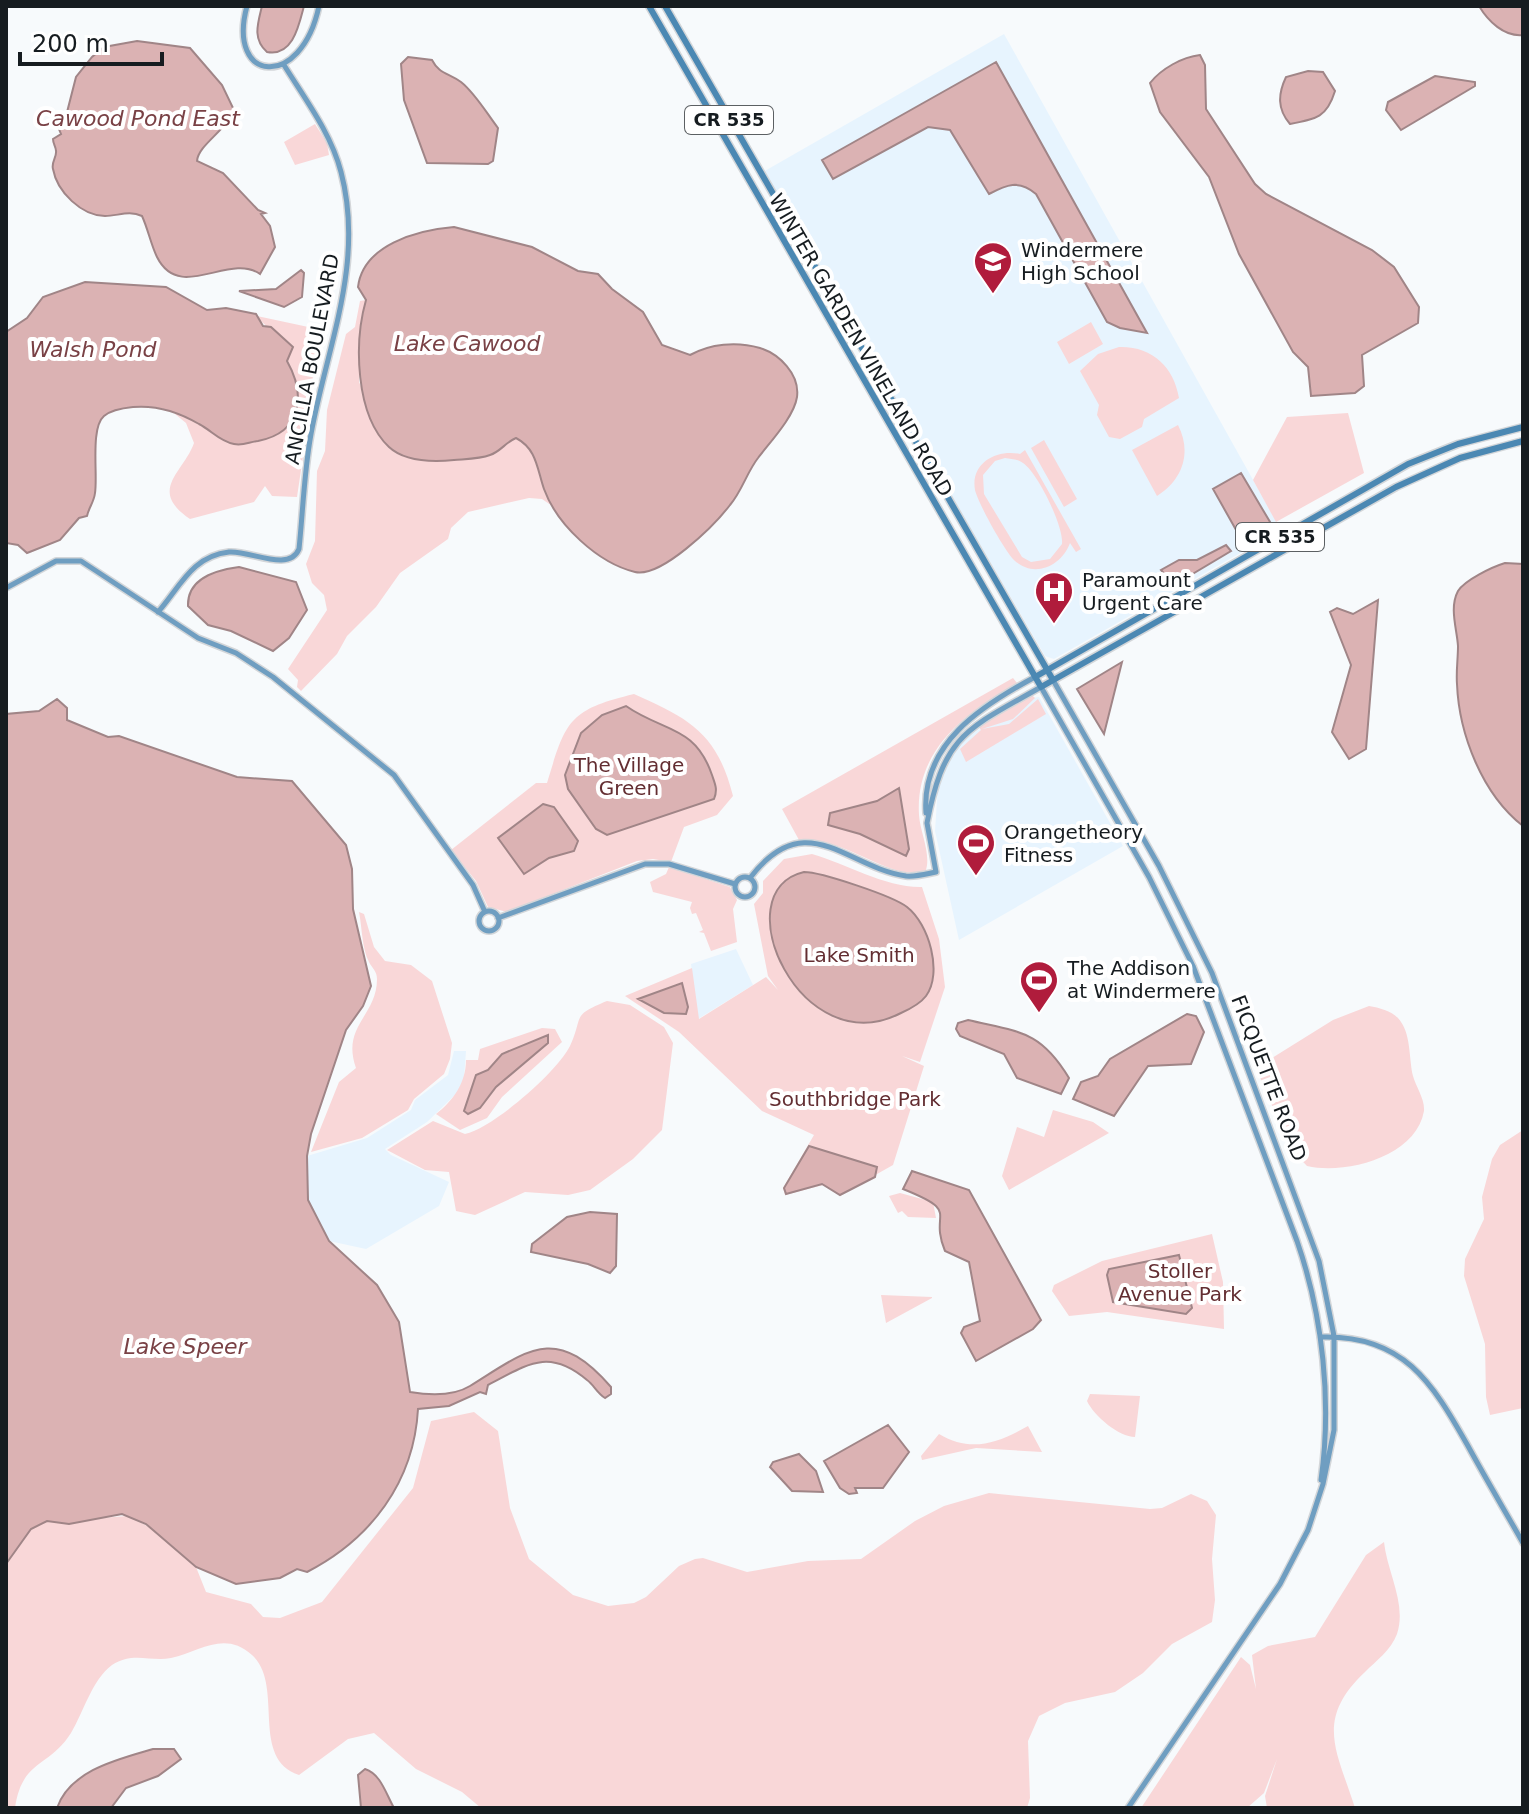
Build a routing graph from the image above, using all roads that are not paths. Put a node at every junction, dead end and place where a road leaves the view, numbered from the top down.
1 (247, 6) edge
2 (319, 6) edge
3 (649, 6) edge
4 (665, 6) edge
5 (284, 65) junction
6 (793, 233) junction
7 (781, 239) junction
8 (1523, 427) edge
9 (1523, 441) edge
10 (6, 588) edge
11 (158, 612) junction
12 (1047, 671) junction
13 (1035, 677) junction
14 (1053, 680) junction
15 (1041, 687) junction
16 (927, 823) junction
17 (750, 878) junction
18 (735, 884) junction
19 (485, 912) junction
20 (498, 918) junction
21 (1334, 1336) junction
22 (1320, 1337) junction
23 (1312, 1519) junction
24 (1523, 1543) edge
25 (1128, 1808) edge

1 - 5 street
2 - 5 street
3 - 7 main road, WINTER GARDEN VINELAND ROAD / CR 535
4 - 6 main road, WINTER GARDEN VINELAND ROAD / CR 535
5 - 11 street, ANCILLA BOULEVARD
6 - 7 main road
6 - 12 main road, WINTER GARDEN VINELAND ROAD / CR 535
7 - 13 main road, WINTER GARDEN VINELAND ROAD / CR 535
8 - 12 main road, CR 535
9 - 14 main road, CR 535
10 - 11 street
11 - 19 street
12 - 13 main road
12 - 14 main road, WINTER GARDEN VINELAND ROAD
13 - 15 main road, WINTER GARDEN VINELAND ROAD / CR 535
13 - 16 street
14 - 15 main road, CR 535
14 - 21 street, FICQUETTE ROAD
15 - 16 street
15 - 22 street, FICQUETTE ROAD
16 - 17 street
17 - 18 street
17 - 18 street
18 - 20 street
19 - 20 street
19 - 20 street
21 - 22 street
21 - 23 street, FICQUETTE ROAD
21 - 24 street
22 - 23 street, FICQUETTE ROAD
23 - 25 street, FICQUETTE ROAD

